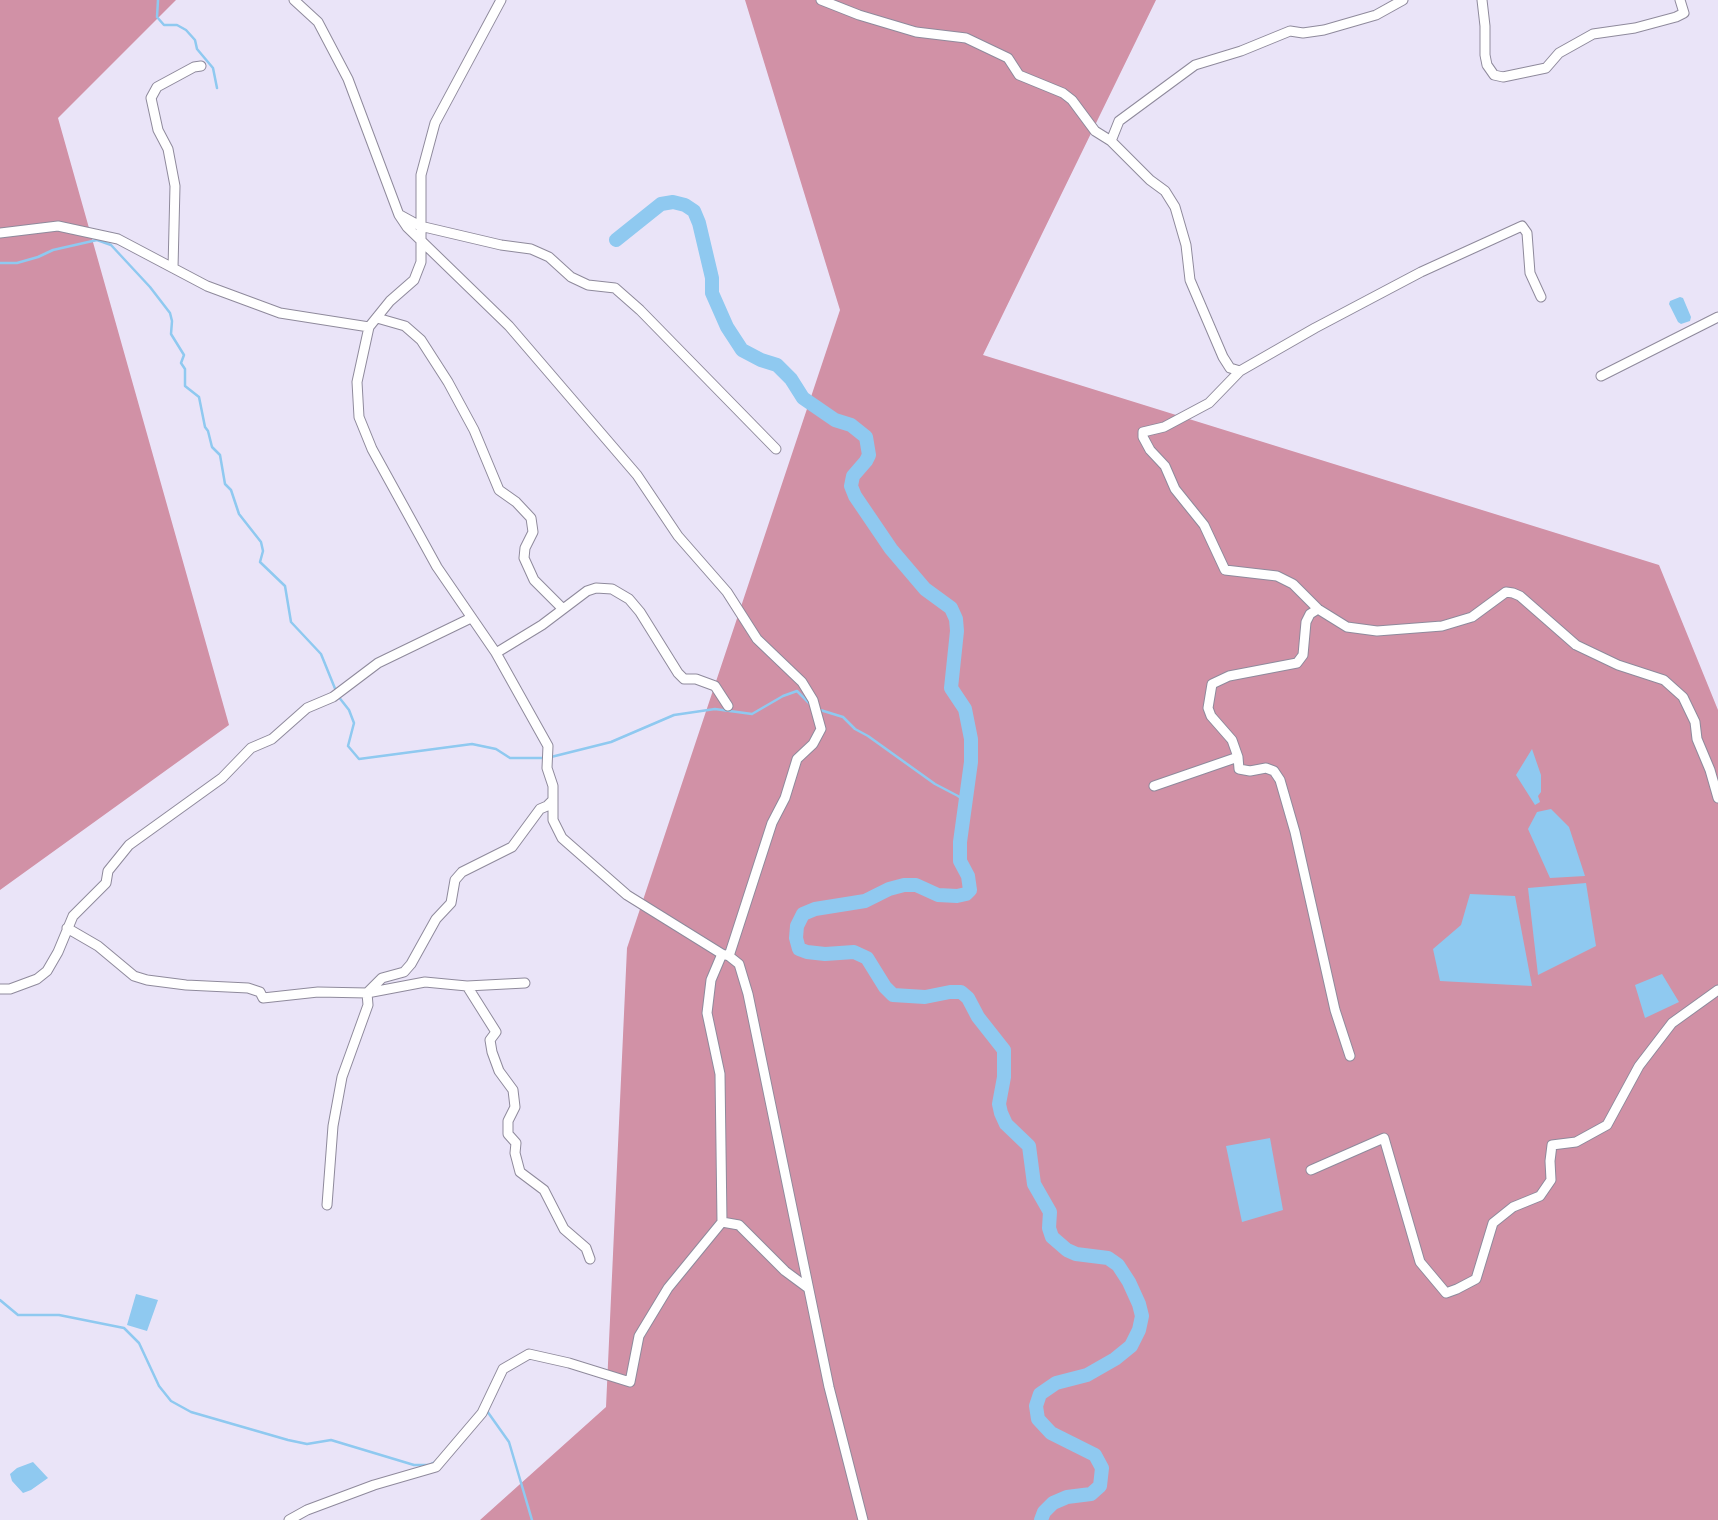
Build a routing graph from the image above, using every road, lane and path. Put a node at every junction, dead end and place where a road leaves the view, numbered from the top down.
1 (294, 0) edge
2 (501, 0) edge
3 (821, 0) edge
4 (1403, 0) edge
5 (1482, 0) edge
6 (1680, 0) edge
7 (201, 66) dead end
8 (1111, 140) junction
9 (399, 215) junction
10 (420, 226) junction
11 (0, 232) edge
12 (420, 238) junction
13 (173, 268) junction
14 (1541, 297) dead end
15 (1718, 317) edge
16 (377, 318) junction
17 (369, 327) junction
18 (1240, 371) junction
19 (1601, 376) dead end
20 (776, 449) dead end
21 (563, 609) junction
22 (1318, 609) junction
23 (471, 618) junction
24 (496, 653) junction
25 (728, 706) dead end
26 (1238, 757) junction
27 (1154, 786) dead end
28 (1718, 798) edge
29 (553, 800) junction
30 (66, 928) junction
31 (726, 955) junction
32 (525, 983) dead end
33 (468, 986) junction
34 (0, 989) edge
35 (1718, 990) edge
36 (367, 993) junction
37 (1350, 1056) dead end
38 (1311, 1170) dead end
39 (327, 1206) dead end
40 (722, 1222) junction
41 (590, 1259) dead end
42 (808, 1288) junction
43 (290, 1520) edge
44 (863, 1520) edge

1 - 9 street
2 - 10 street
3 - 8 street
4 - 8 street
5 - 6 street
7 - 13 street
8 - 18 street
9 - 10 street
9 - 12 street
10 - 12 street
10 - 20 street
11 - 13 street
12 - 16 street
12 - 31 street
13 - 17 street
14 - 18 street
15 - 19 street
16 - 17 street
16 - 21 street
17 - 23 street
18 - 22 street
21 - 24 street
21 - 25 street
22 - 26 street
22 - 28 street
23 - 24 street
23 - 30 street
24 - 29 street
26 - 27 street
26 - 37 street
29 - 31 street
29 - 36 street
30 - 34 street
30 - 36 street
31 - 40 street
31 - 42 street
32 - 33 street
33 - 36 street
33 - 41 street
35 - 38 street
36 - 39 street
40 - 42 street
40 - 43 street
42 - 44 street

